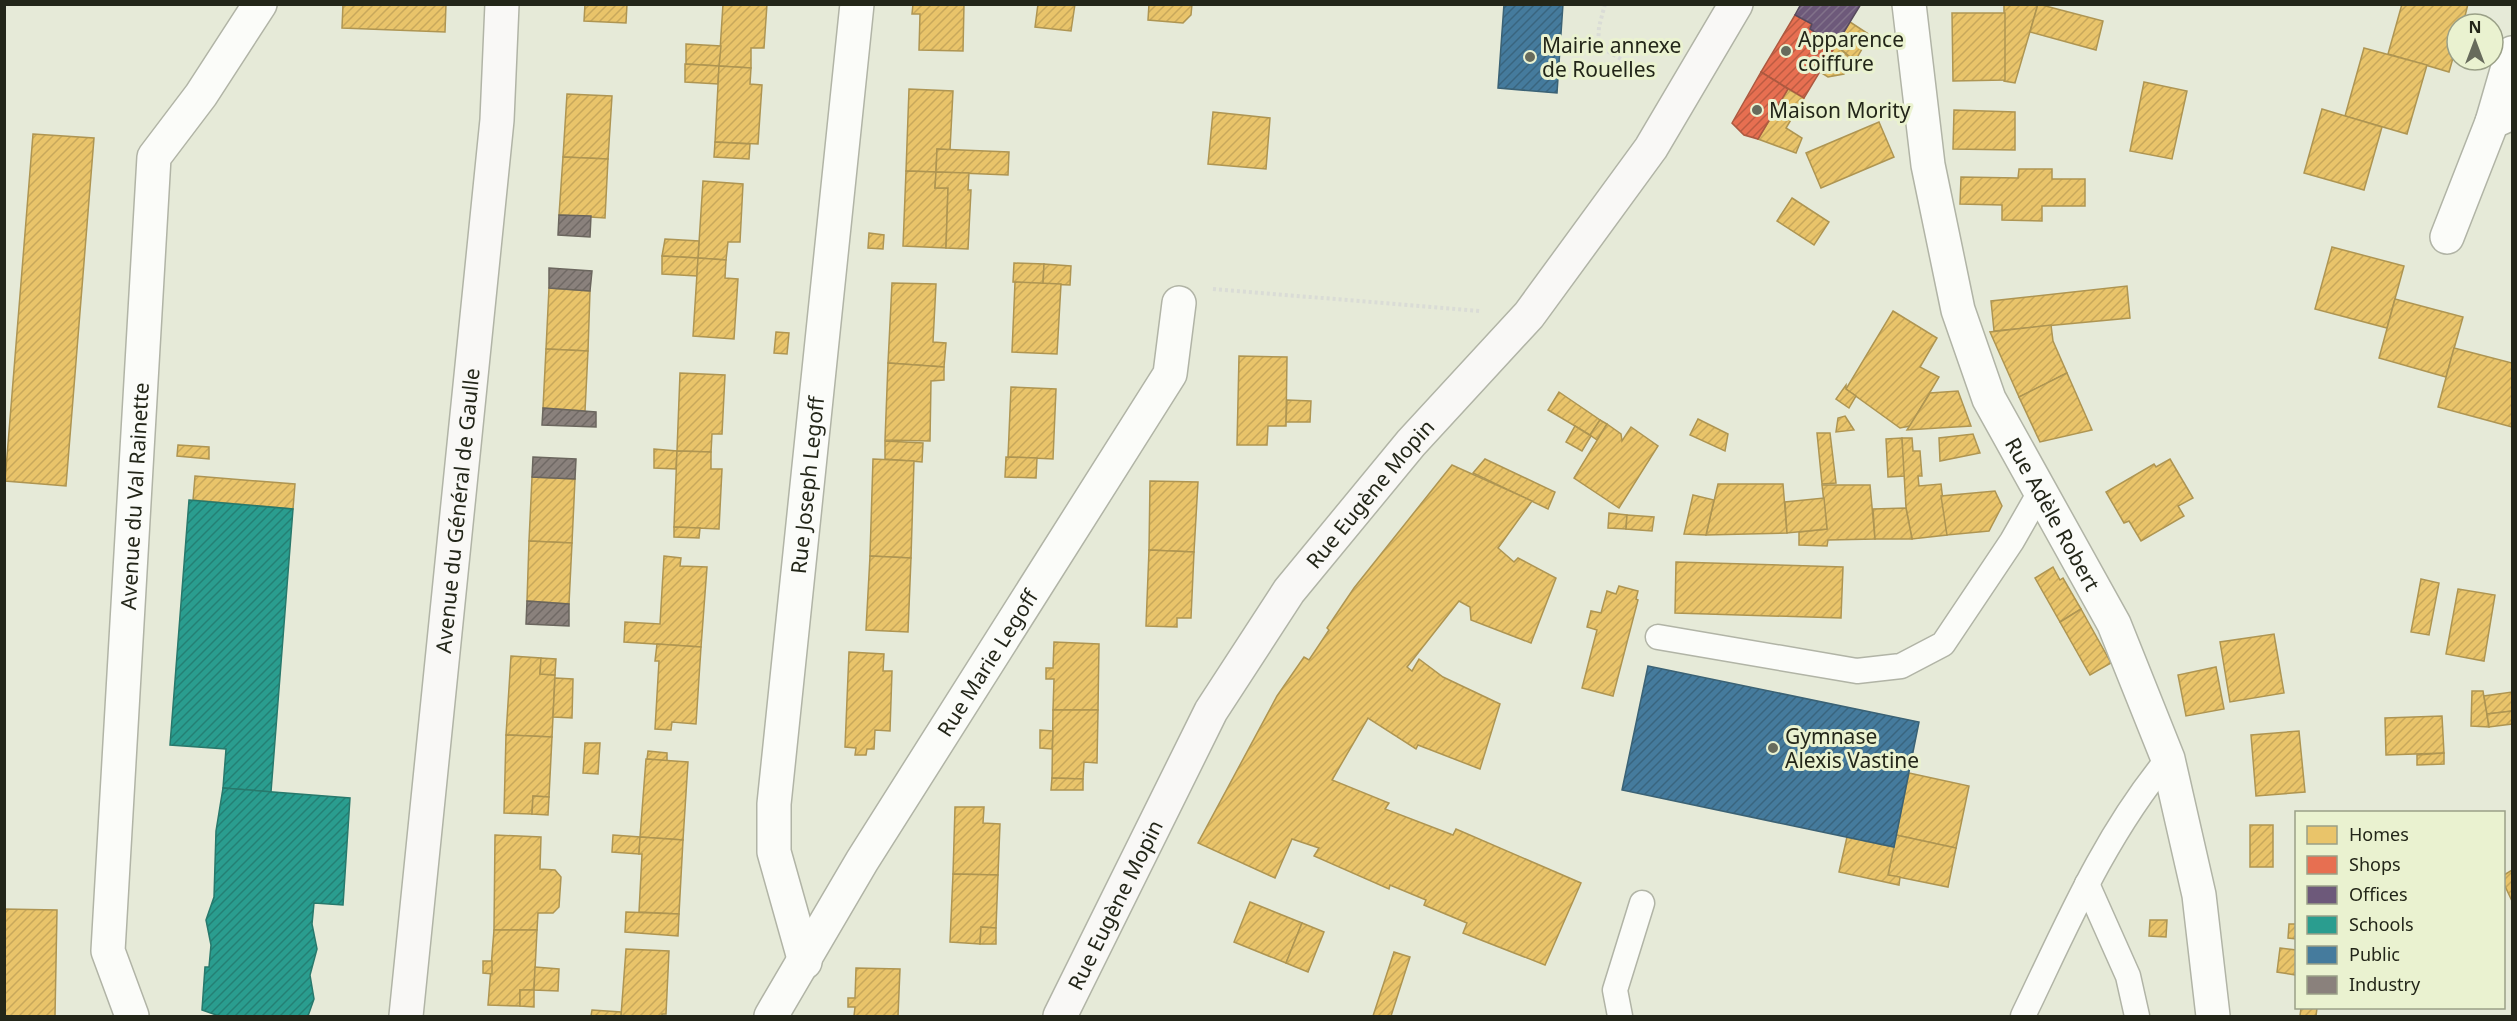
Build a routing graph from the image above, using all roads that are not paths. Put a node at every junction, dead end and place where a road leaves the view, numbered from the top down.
1 (260, 4) edge
2 (502, 4) edge
3 (857, 4) edge
4 (1736, 4) edge
5 (1909, 4) edge
6 (2512, 53) edge
7 (2502, 117) edge
8 (2447, 237) dead end
9 (1179, 303) road end
10 (2040, 492) junction
11 (1658, 637) dead end
12 (2168, 759) junction
13 (2087, 884) junction
14 (1642, 903) dead end
15 (805, 962) junction
16 (132, 1017) edge
17 (406, 1017) edge
18 (771, 1017) edge
19 (1060, 1017) edge
20 (1620, 1017) edge
21 (2023, 1017) edge
22 (2136, 1017) edge
23 (2213, 1017) edge

1 - 16 street, Avenue du Val Rainette
2 - 17 main road, Avenue du Général de Gaulle
3 - 15 street, Rue Joseph Legoff
4 - 19 main road, Rue Eugène Mopin
5 - 10 street, Rue Adèle Robert
6 - 7 street
7 - 8 street
9 - 15 street, Rue Marie Legoff
10 - 11 lane
10 - 12 street, Rue Adèle Robert
12 - 13 lane
12 - 23 street, Rue Adèle Robert
13 - 21 lane
13 - 22 lane
14 - 20 lane
15 - 18 street, Rue Marie Legoff

